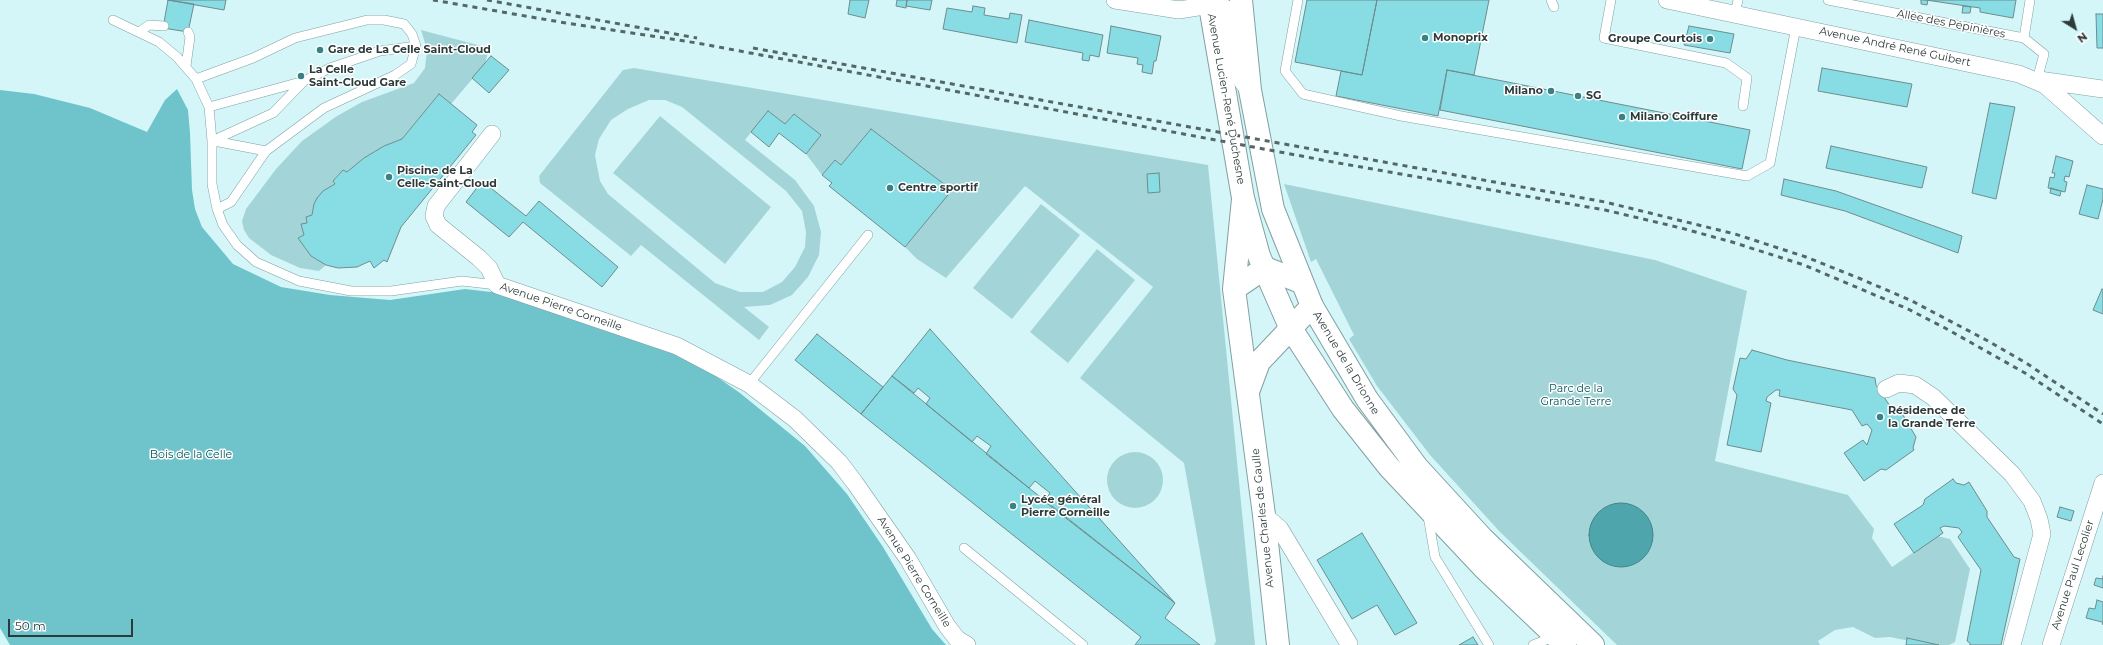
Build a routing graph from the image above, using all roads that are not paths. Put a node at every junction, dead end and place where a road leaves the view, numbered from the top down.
1 (1115, 0) edge
2 (1241, 0) edge
3 (1298, 0) edge
4 (1611, 0) edge
5 (1667, 0) edge
6 (1828, 0) edge
7 (2030, 0) edge
8 (1210, 3) edge
9 (1737, 7) edge
10 (113, 20) dead end
11 (164, 26) dead end
12 (1796, 27) junction
13 (139, 32) junction
14 (188, 32) dead end
15 (2024, 38) junction
16 (416, 46) junction
17 (186, 66) junction
18 (196, 79) junction
19 (2037, 80) junction
20 (304, 81) junction
21 (2103, 89) edge
22 (1250, 90) junction
23 (1743, 106) dead end
24 (209, 107) junction
25 (492, 134) dead end
26 (2103, 136) edge
27 (212, 141) junction
28 (266, 151) junction
29 (1243, 198) junction
30 (216, 208) junction
31 (868, 235) dead end
32 (1264, 268) junction
33 (1301, 282) junction
34 (497, 285) junction
35 (1234, 289) junction
36 (1312, 306) junction
37 (1290, 328) junction
38 (749, 384) junction
39 (1886, 389) dead end
40 (1248, 390) junction
41 (2103, 483) edge
42 (1427, 509) junction
43 (1264, 515) junction
44 (964, 548) dead end
45 (1560, 641) edge
46 (1349, 644) dead end
47 (967, 645) edge
48 (1083, 645) edge
49 (1278, 645) edge
50 (1489, 645) edge
51 (1532, 645) edge
52 (1593, 645) edge
53 (2012, 645) edge
54 (2051, 645) edge

1 - 8 street
2 - 22 main road
3 - 12 lane
4 - 23 lane
5 - 9 street, Avenue André René Guibert
6 - 15 lane, Allée des Pépinières
7 - 15 lane
8 - 22 street
8 - 29 main road, Avenue Lucien-René Duchesne
9 - 12 street, Avenue André René Guibert
10 - 13 lane, Avenue Pierre Corneille
11 - 13 lane
12 - 19 street, Avenue André René Guibert
13 - 17 lane, Avenue Pierre Corneille
14 - 17 lane
15 - 19 lane, Allée des Pépinières
16 - 18 lane
16 - 20 lane
16 - 28 lane
17 - 18 lane, Avenue Pierre Corneille
18 - 24 lane, Avenue Pierre Corneille
19 - 21 street
19 - 26 street, Avenue André René Guibert
20 - 24 lane
20 - 27 lane
22 - 33 main road, Avenue de la Drionne
24 - 27 lane, Avenue Pierre Corneille
25 - 34 street
27 - 28 lane
27 - 30 lane, Avenue Pierre Corneille
28 - 30 lane
29 - 32 main road
29 - 35 main road, Avenue Charles de Gaulle
30 - 34 lane, Avenue Pierre Corneille
31 - 38 lane
32 - 33 main road
32 - 35 main road
32 - 37 main road
33 - 36 main road, Avenue de la Drionne
34 - 38 street, Avenue Pierre Corneille
35 - 40 main road, Avenue Charles de Gaulle
36 - 37 main road, Avenue Charles de Gaulle
36 - 52 main road, Avenue de la Drionne
37 - 40 main road, Avenue Charles de Gaulle
37 - 42 main road
38 - 47 street, Avenue Pierre Corneille
39 - 53 street
40 - 43 main road, Avenue Charles de Gaulle
41 - 54 street, Avenue Paul Lecolier
42 - 45 main road
42 - 50 lane
43 - 46 street
43 - 49 main road, Avenue Charles de Gaulle
44 - 48 lane
45 - 51 lane

